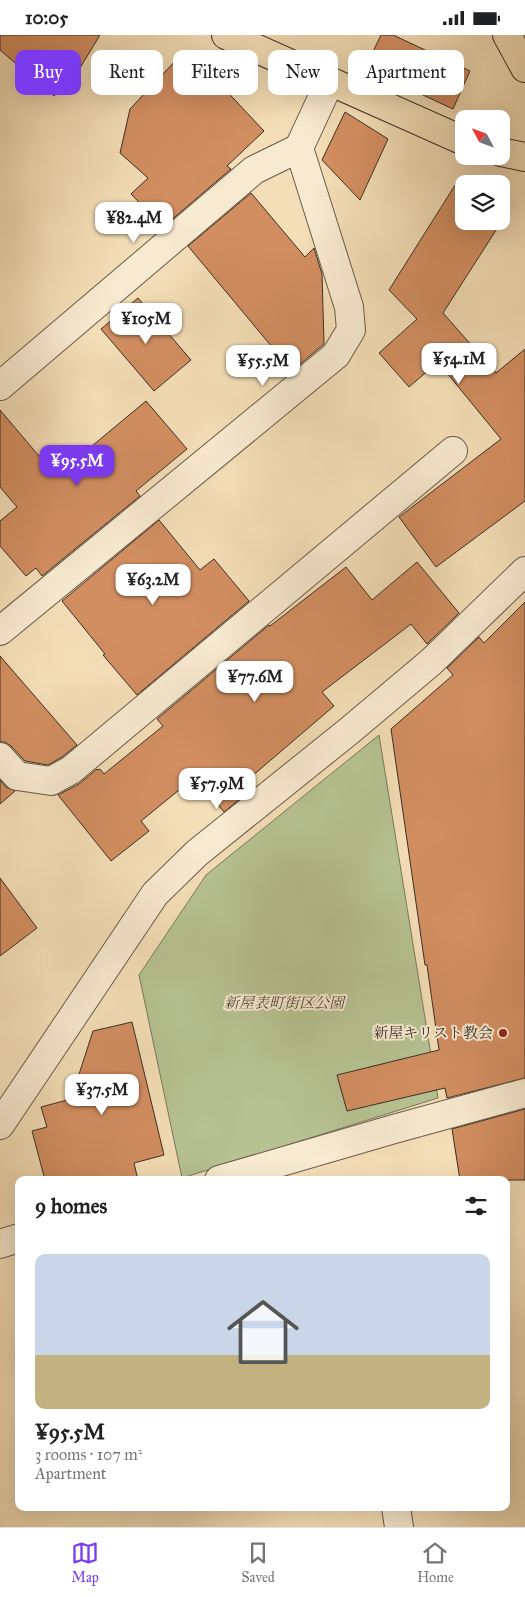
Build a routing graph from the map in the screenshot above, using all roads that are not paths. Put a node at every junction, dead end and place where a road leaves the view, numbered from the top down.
1 (226, 35) edge
2 (507, 35) edge
3 (268, 54) edge
4 (525, 68) edge
5 (338, 85) edge
6 (324, 95) edge
7 (455, 137) edge
8 (299, 148) junction
9 (510, 154) edge
10 (525, 157) edge
11 (0, 386) edge
12 (453, 451) dead end
13 (525, 571) edge
14 (0, 631) edge
15 (0, 757) edge
16 (525, 1093) edge
17 (0, 1125) edge
18 (233, 1176) edge
19 (15, 1240) edge
20 (0, 1244) edge
21 (397, 1511) edge
22 (399, 1527) edge

1 - 3 main road
2 - 4 main road
5 - 7 main road
6 - 8 street
8 - 11 street
8 - 14 street
9 - 10 main road
12 - 15 street
13 - 17 street
16 - 18 street
19 - 20 street
21 - 22 street

